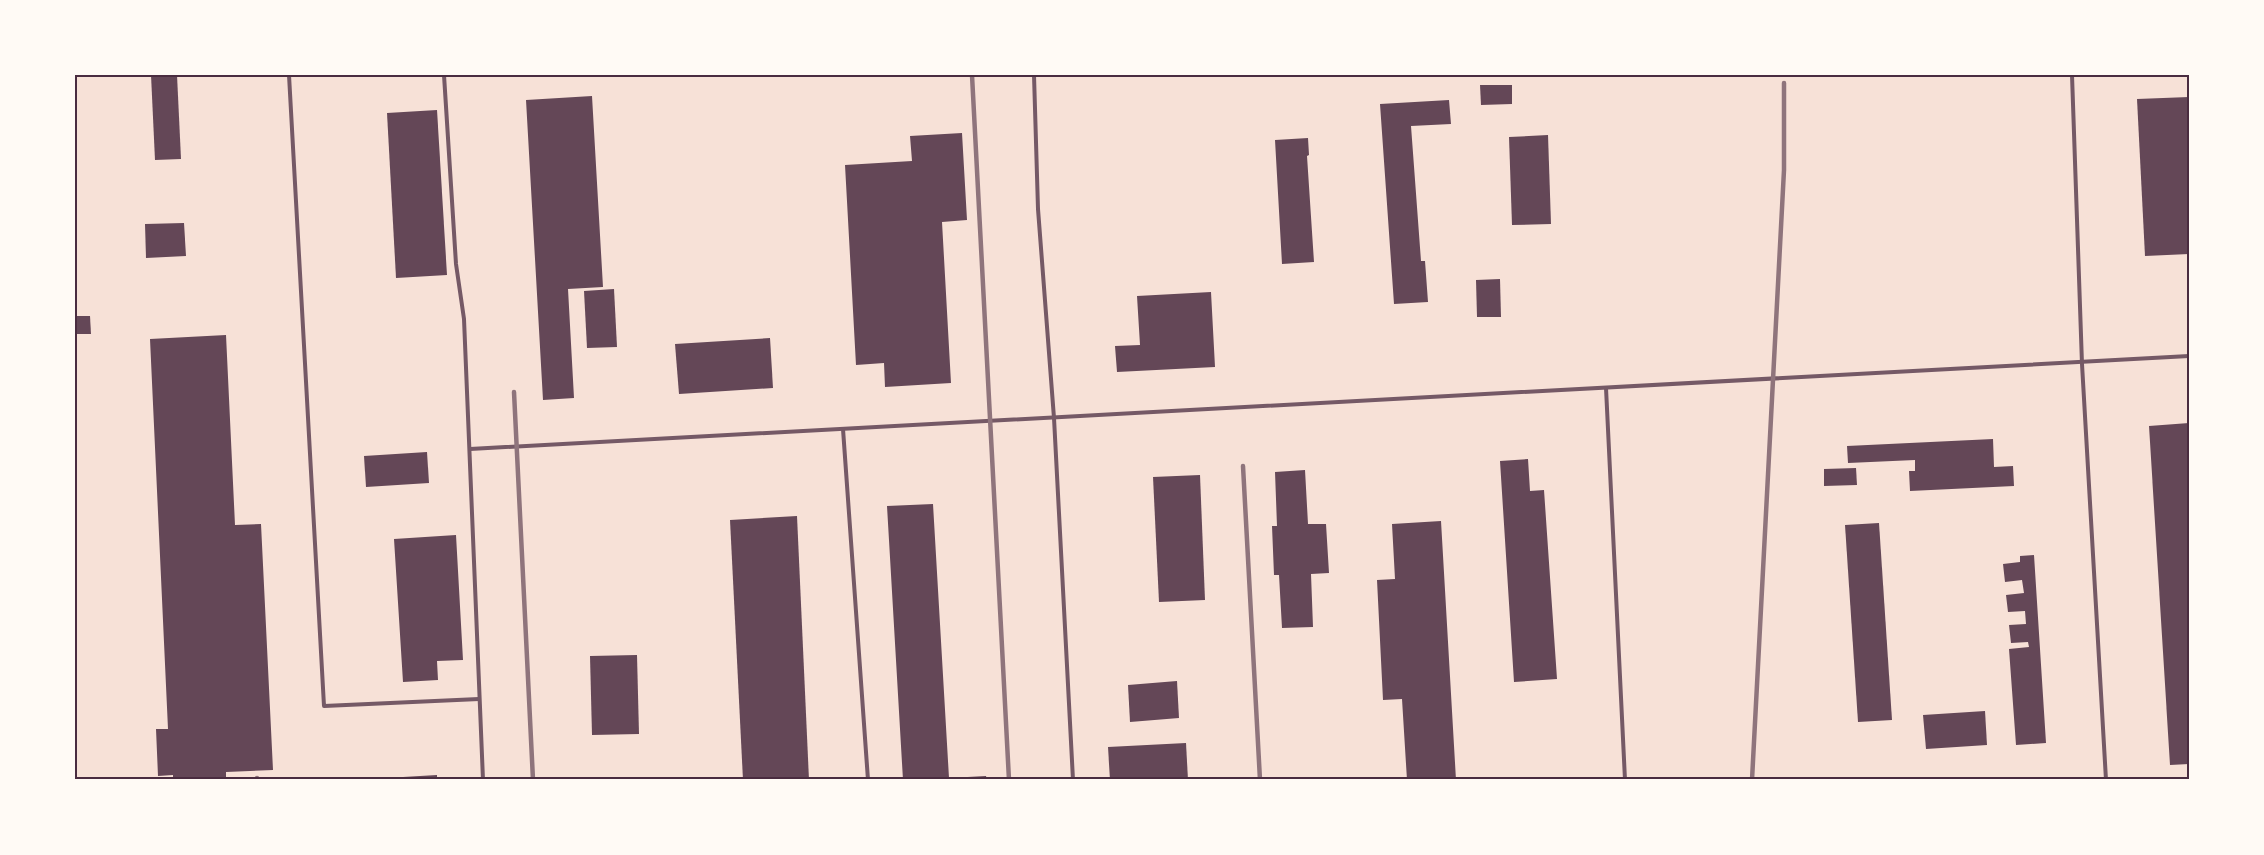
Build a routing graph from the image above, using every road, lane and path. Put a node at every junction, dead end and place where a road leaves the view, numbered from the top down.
1 (289, 75) edge
2 (444, 75) edge
3 (1034, 75) edge
4 (2072, 75) edge
5 (2189, 356) edge
6 (2082, 364) junction
7 (1606, 388) junction
8 (1054, 418) junction
9 (843, 429) junction
10 (470, 449) junction
11 (479, 699) junction
12 (483, 780) edge
13 (868, 780) edge
14 (1073, 780) edge
15 (1625, 780) edge
16 (2106, 780) edge

1 - 11 lane
2 - 10 lane
3 - 8 lane
4 - 6 lane
5 - 6 lane
6 - 7 lane
6 - 16 lane
7 - 8 lane
7 - 15 lane
8 - 9 lane
8 - 14 lane
9 - 10 lane
9 - 13 lane
10 - 11 lane
11 - 12 lane

